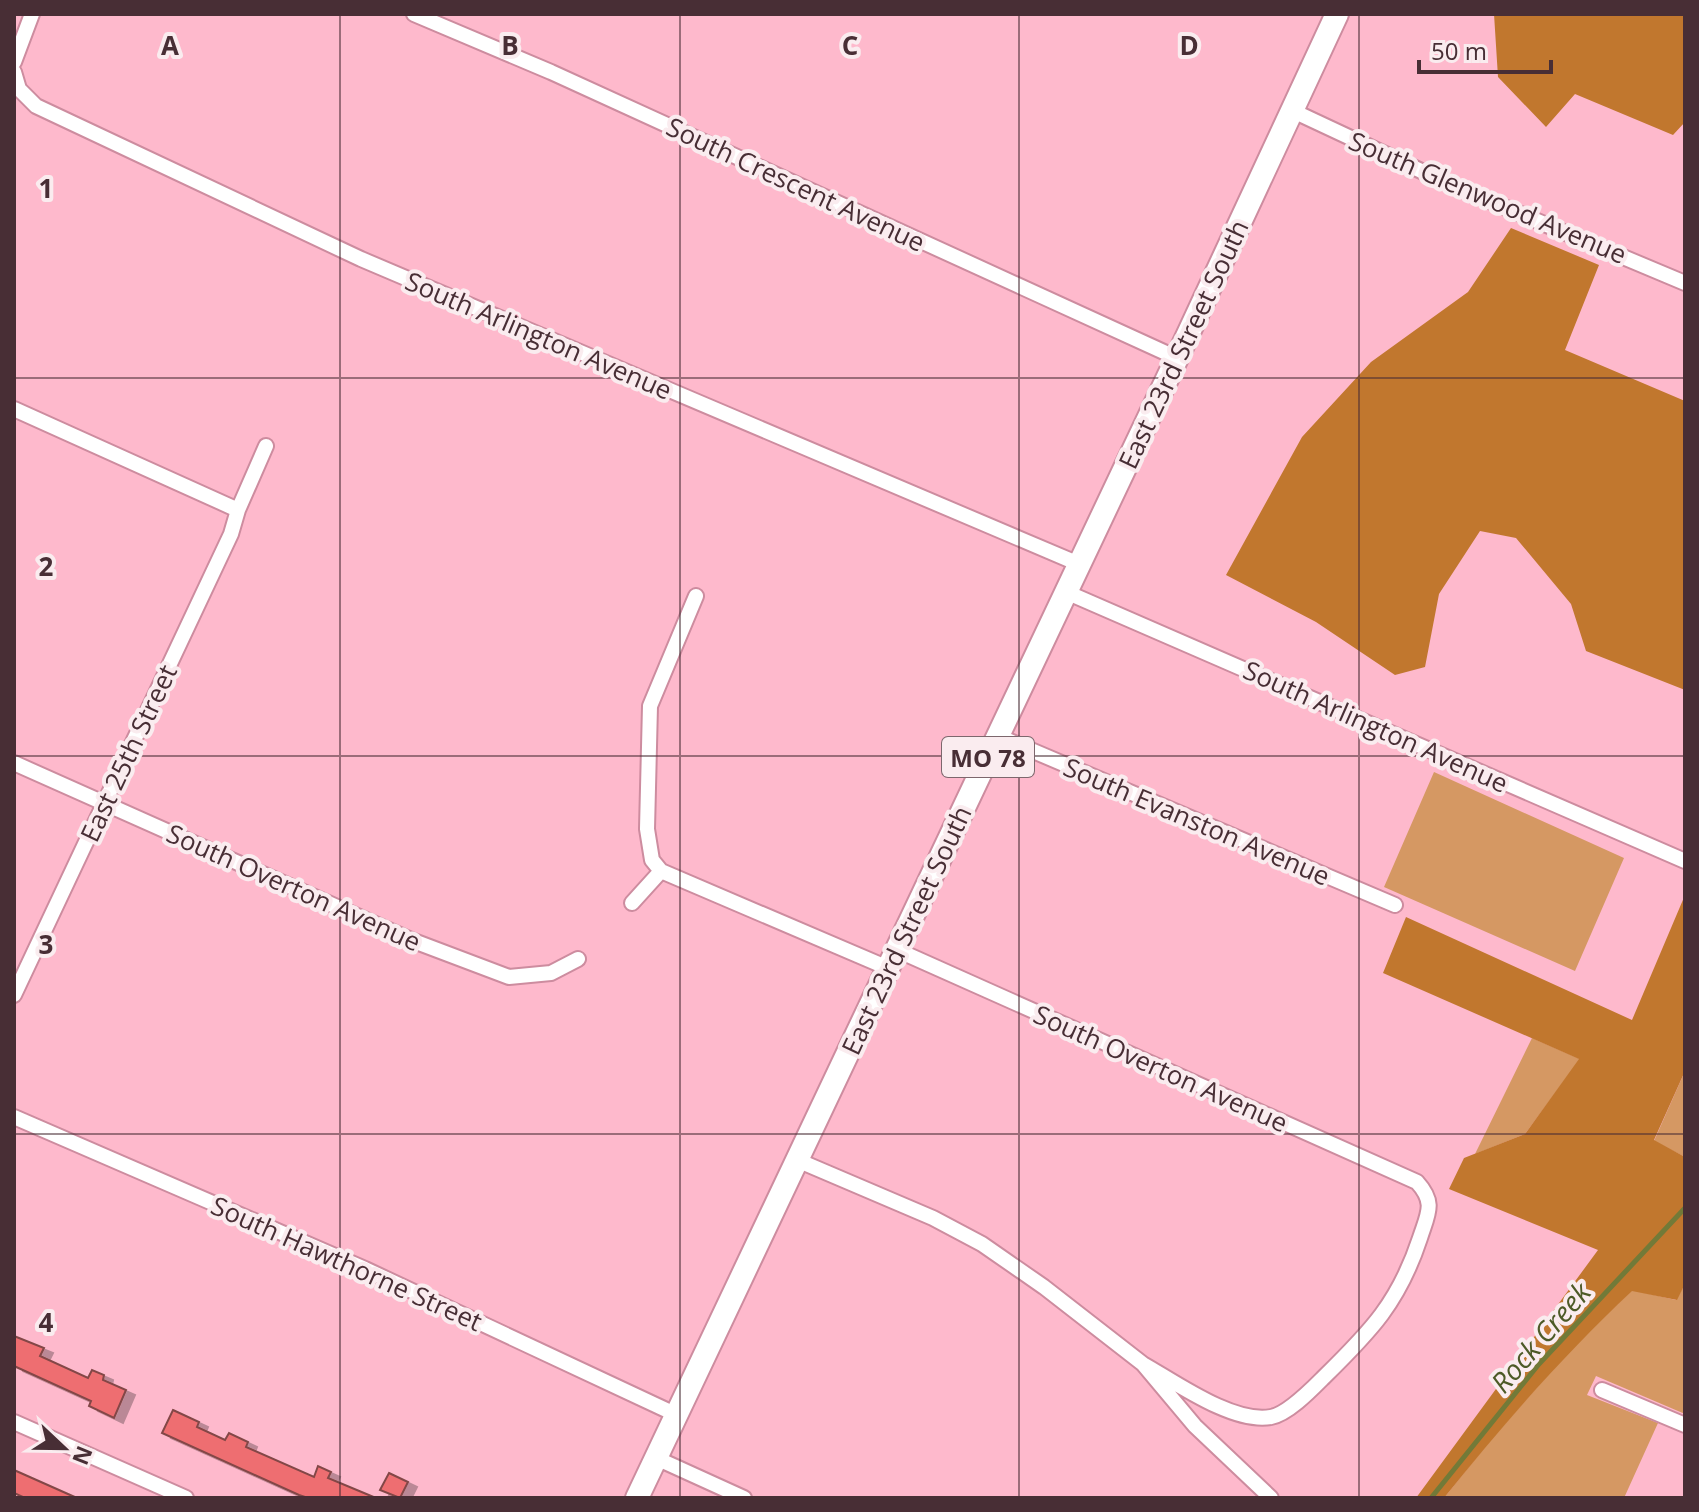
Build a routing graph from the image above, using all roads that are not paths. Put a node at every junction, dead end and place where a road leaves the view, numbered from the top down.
1 (32, 14) edge
2 (414, 14) edge
3 (1337, 14) edge
4 (14, 62) edge
5 (15, 76) edge
6 (1291, 110) junction
7 (1685, 283) edge
8 (1177, 358) junction
9 (14, 409) edge
10 (266, 446) dead end
11 (238, 510) junction
12 (1079, 564) junction
13 (1066, 592) junction
14 (696, 596) dead end
15 (998, 736) junction
16 (14, 763) edge
17 (105, 804) junction
18 (1685, 861) edge
19 (661, 871) junction
20 (632, 903) dead end
21 (1395, 905) dead end
22 (578, 959) dead end
23 (892, 959) junction
24 (14, 995) edge
25 (14, 1117) edge
26 (797, 1160) junction
27 (1143, 1364) junction
28 (1602, 1390) dead end
29 (677, 1415) junction
30 (14, 1422) edge
31 (1685, 1425) edge
32 (656, 1458) junction
33 (186, 1498) edge
34 (637, 1498) edge
35 (744, 1498) edge
36 (1271, 1498) edge

1 - 4 street
2 - 8 street, South Crescent Avenue
3 - 6 main road, East 23rd Street South / MO 78
5 - 12 street, South Arlington Avenue
6 - 7 street, South Glenwood Avenue
6 - 8 main road, East 23rd Street South / MO 78
8 - 12 main road, East 23rd Street South / MO 78
9 - 11 street
10 - 11 street, East 25th Street
11 - 17 street, East 25th Street
12 - 13 main road, East 23rd Street South / MO 78
13 - 15 main road, East 23rd Street South / MO 78
13 - 18 street, South Arlington Avenue
14 - 19 street
15 - 21 street, South Evanston Avenue
15 - 23 main road, East 23rd Street South / MO 78
16 - 17 street, South Overton Avenue
17 - 22 street, South Overton Avenue
17 - 24 street, East 25th Street
19 - 20 street
19 - 23 street, South Overton Avenue
23 - 26 main road, East 23rd Street South / MO 78
23 - 27 street, South Overton Avenue
25 - 29 street, South Hawthorne Street
26 - 27 street
26 - 29 main road, East 23rd Street South / MO 78
27 - 36 street
28 - 31 street
29 - 32 main road, East 23rd Street South / MO 78
30 - 33 street
32 - 34 main road, East 23rd Street South / MO 78
32 - 35 street

